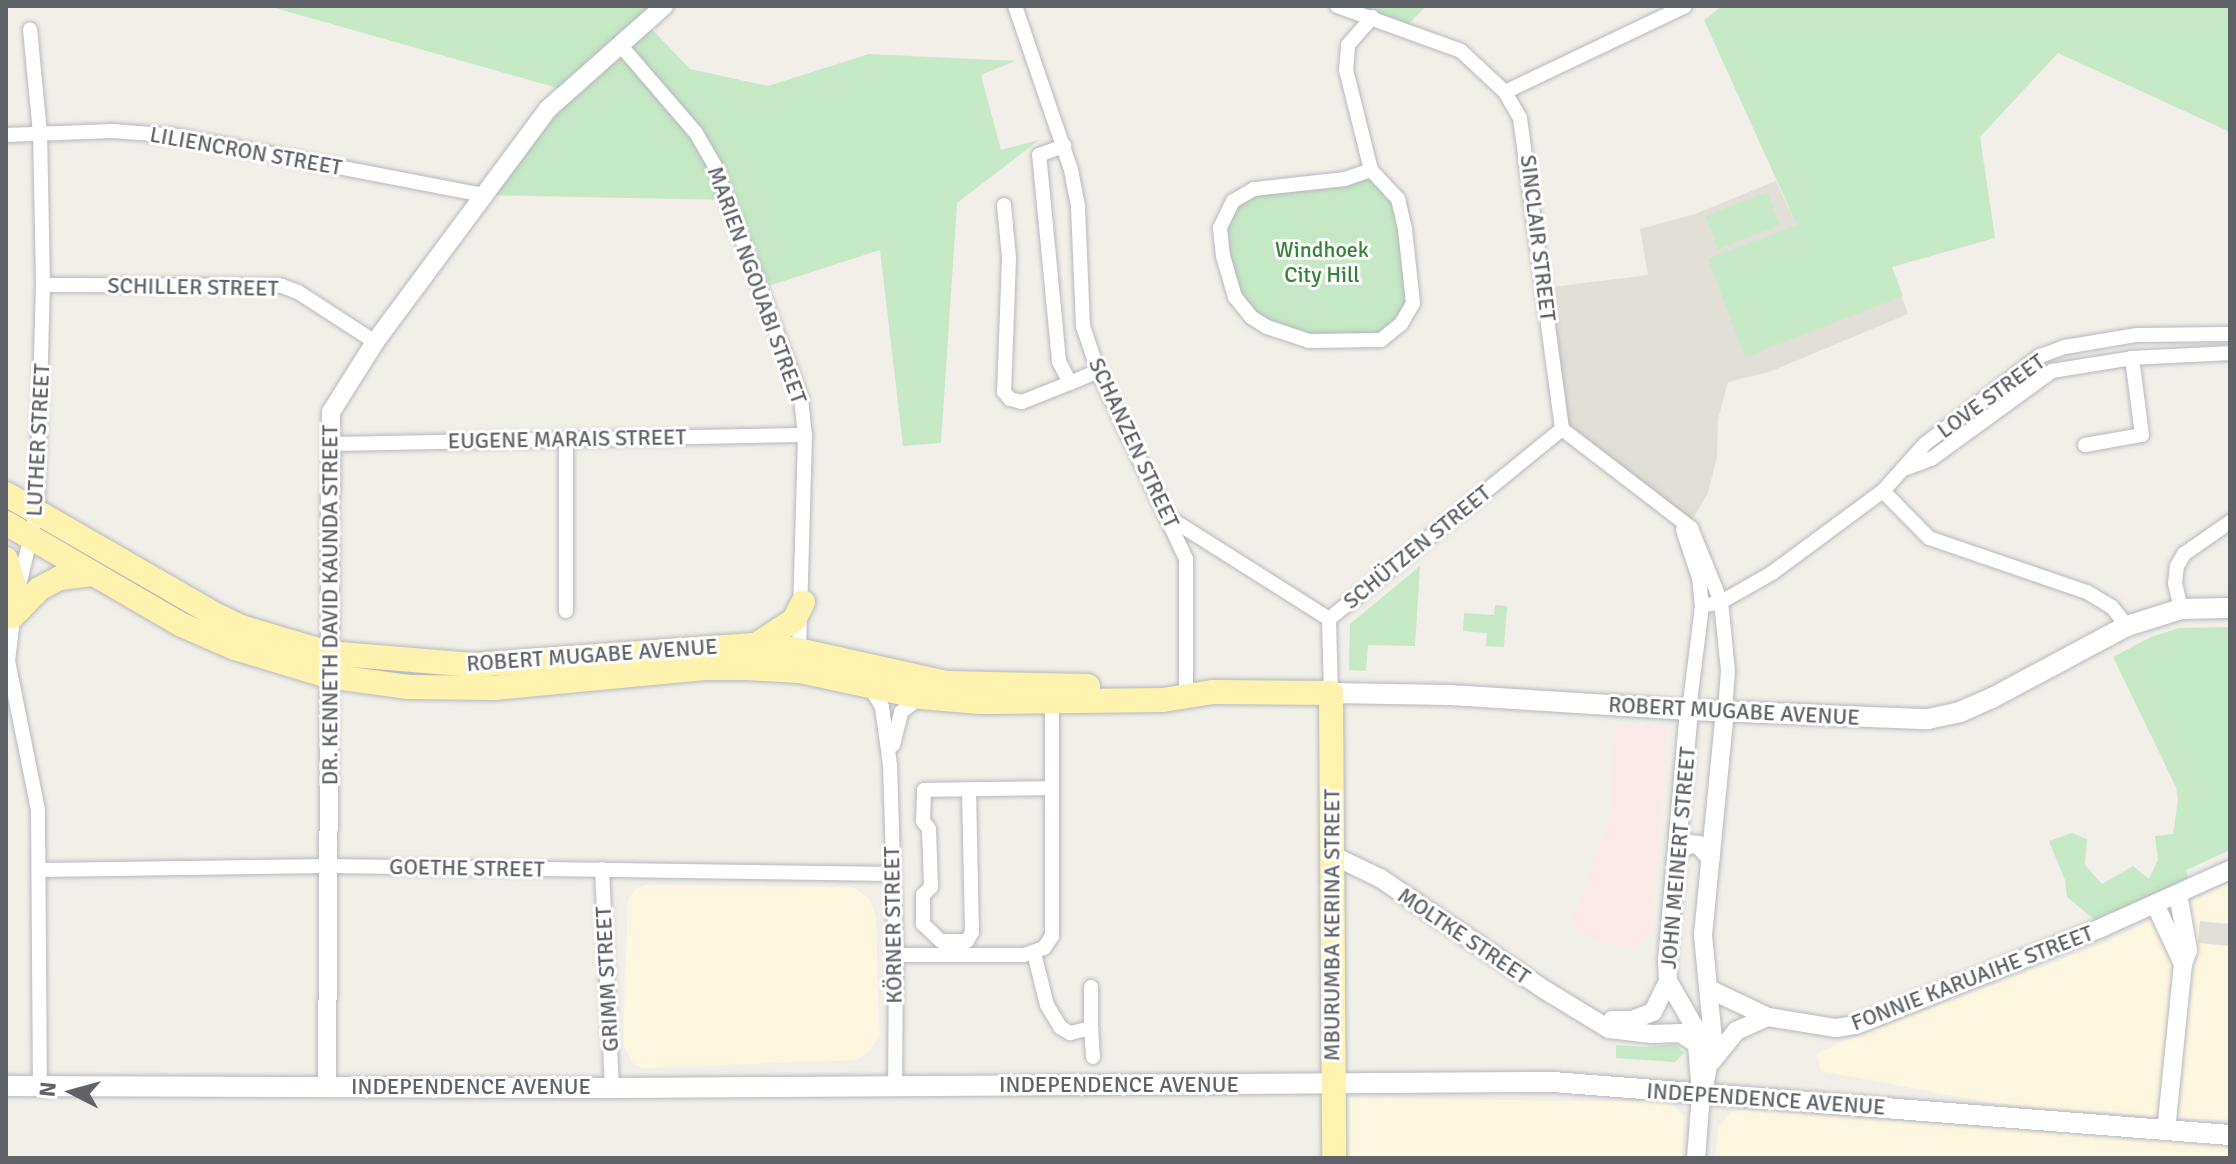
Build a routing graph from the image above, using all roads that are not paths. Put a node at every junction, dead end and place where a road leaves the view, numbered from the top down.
1 (664, 6) edge
2 (1015, 6) edge
3 (1337, 6) edge
4 (1685, 6) edge
5 (1372, 17) junction
6 (30, 29) dead end
7 (622, 47) junction
8 (1505, 92) junction
9 (40, 133) junction
10 (6, 135) edge
11 (1064, 146) junction
12 (1371, 170) junction
13 (483, 195) junction
14 (1004, 205) dead end
15 (43, 285) junction
16 (2230, 334) edge
17 (375, 342) junction
18 (2230, 353) edge
19 (2132, 358) junction
20 (1098, 371) junction
21 (1070, 383) junction
22 (1562, 429) junction
23 (805, 435) junction
24 (566, 439) junction
25 (329, 444) junction
26 (2085, 445) dead end
27 (1907, 468) junction
28 (1883, 491) junction
29 (6, 494) edge
30 (37, 510) junction
31 (1170, 518) junction
32 (1682, 521) junction
33 (2230, 522) edge
34 (6, 523) edge
35 (31, 539) junction
36 (6, 559) edge
37 (94, 574) junction
38 (1721, 602) junction
39 (15, 606) junction
40 (1702, 606) junction
41 (802, 608) junction
42 (2230, 608) edge
43 (2181, 609) junction
44 (566, 611) dead end
45 (1329, 619) junction
46 (2127, 626) junction
47 (756, 645) junction
48 (798, 650) junction
49 (844, 659) junction
50 (328, 664) junction
51 (823, 675) junction
52 (868, 684) junction
53 (1186, 692) junction
54 (1331, 693) junction
55 (1052, 694) junction
56 (921, 697) junction
57 (1689, 710) junction
58 (1725, 711) junction
59 (890, 765) junction
60 (1052, 788) junction
61 (969, 790) junction
62 (1678, 852) junction
63 (1334, 856) junction
64 (1711, 859) junction
65 (328, 866) junction
66 (602, 869) junction
67 (41, 870) junction
68 (2230, 870) edge
69 (893, 874) junction
70 (2178, 894) junction
71 (2155, 904) junction
72 (1039, 950) junction
73 (896, 955) junction
74 (2183, 964) junction
75 (1668, 981) junction
76 (1091, 987) dead end
77 (1709, 989) junction
78 (1768, 1017) junction
79 (1593, 1019) junction
80 (1091, 1028) junction
81 (1697, 1044) junction
82 (1093, 1057) dead end
83 (1711, 1064) junction
84 (1332, 1084) junction
85 (6, 1086) edge
86 (40, 1086) junction
87 (895, 1086) junction
88 (327, 1087) junction
89 (612, 1088) junction
90 (1701, 1095) junction
91 (2166, 1131) junction
92 (2230, 1135) edge
93 (1334, 1158) edge
94 (1696, 1158) edge

1 - 7 street, DR. KENNETH DAVID KAUNDA STREET
2 - 11 street, SCHANZEN STREET
3 - 5 street, SINCLAIR STREET
4 - 8 street
5 - 8 street, SINCLAIR STREET
5 - 12 street
6 - 9 street, LUTHER STREET
7 - 13 street, DR. KENNETH DAVID KAUNDA STREET
7 - 23 street, MARIEN NGOUABI STREET
8 - 22 street, SINCLAIR STREET
9 - 10 street, LILIENCRON STREET
9 - 13 street, LILIENCRON STREET
9 - 15 street, LUTHER STREET
11 - 20 street, SCHANZEN STREET
11 - 21 street
12 - 12 street
13 - 17 street, DR. KENNETH DAVID KAUNDA STREET
14 - 21 street
15 - 17 street, SCHILLER STREET
15 - 30 street, LUTHER STREET
16 - 27 street, LOVE STREET
17 - 25 street, DR. KENNETH DAVID KAUNDA STREET
18 - 19 street, LOVE STREET
19 - 26 street
19 - 27 street, LOVE STREET
20 - 21 street
20 - 31 street, SCHANZEN STREET
22 - 32 street
22 - 45 street, SCHÜTZEN STREET
23 - 24 street, EUGENE MARAIS STREET
23 - 41 street, MARIEN NGOUABI STREET
24 - 25 street, EUGENE MARAIS STREET
24 - 44 street
25 - 50 street, DR. KENNETH DAVID KAUNDA STREET
27 - 28 street, LOVE STREET
28 - 38 street, LOVE STREET
28 - 46 street
29 - 30 main road, ROBERT MUGABE AVENUE
30 - 35 street, LUTHER STREET
30 - 50 main road, ROBERT MUGABE AVENUE
31 - 45 street
31 - 53 street, SCHANZEN STREET
32 - 38 street
32 - 40 street
33 - 43 street
34 - 35 main road, ROBERT MUGABE AVENUE
35 - 37 main road, ROBERT MUGABE AVENUE
35 - 39 street, LUTHER STREET
36 - 39 main road
37 - 39 main road
37 - 50 main road, ROBERT MUGABE AVENUE
38 - 40 street, LOVE STREET
38 - 58 street
39 - 67 street, LUTHER STREET
40 - 57 street
41 - 47 main road
41 - 48 street, MARIEN NGOUABI STREET
41 - 49 main road
42 - 43 main road, ROBERT MUGABE AVENUE
43 - 46 main road, ROBERT MUGABE AVENUE
45 - 54 street, SCHÜTZEN STREET
46 - 58 main road, ROBERT MUGABE AVENUE
47 - 48 main road, ROBERT MUGABE AVENUE
47 - 50 main road, ROBERT MUGABE AVENUE
48 - 49 main road, ROBERT MUGABE AVENUE
48 - 51 street
49 - 55 main road, ROBERT MUGABE AVENUE
50 - 51 main road, ROBERT MUGABE AVENUE
50 - 65 street, DR. KENNETH DAVID KAUNDA STREET
51 - 52 main road, ROBERT MUGABE AVENUE
52 - 56 main road, ROBERT MUGABE AVENUE
52 - 59 street, KÖRNER STREET
53 - 54 main road, ROBERT MUGABE AVENUE
53 - 55 main road, ROBERT MUGABE AVENUE
54 - 57 main road, ROBERT MUGABE AVENUE
54 - 63 main road, MBURUMBA KERINA STREET
55 - 56 main road, ROBERT MUGABE AVENUE
55 - 60 street
56 - 59 street, KÖRNER STREET
57 - 58 main road, ROBERT MUGABE AVENUE
57 - 62 street, JOHN MEINERT STREET
58 - 64 street, JOHN MEINERT STREET
59 - 69 street, KÖRNER STREET
60 - 61 street
60 - 72 street
61 - 61 street
62 - 64 street
62 - 75 street, JOHN MEINERT STREET
63 - 79 street, MOLTKE STREET
63 - 84 main road, MBURUMBA KERINA STREET
64 - 77 street, JOHN MEINERT STREET
65 - 66 street, GOETHE STREET
65 - 67 street, GOETHE STREET
65 - 88 street, DR. KENNETH DAVID KAUNDA STREET
66 - 69 street, GOETHE STREET
66 - 89 street, GRIMM STREET
67 - 86 street, LUTHER STREET
68 - 70 street, FONNIE KARUAIHE STREET
69 - 73 street, KÖRNER STREET
70 - 71 street, FONNIE KARUAIHE STREET
70 - 74 street
71 - 74 street
71 - 78 street, FONNIE KARUAIHE STREET
72 - 73 street
72 - 80 street
73 - 87 street, KÖRNER STREET
74 - 91 street
75 - 79 street
75 - 81 street, JOHN MEINERT STREET
76 - 80 street
77 - 78 street, FONNIE KARUAIHE STREET
77 - 83 street, JOHN MEINERT STREET
78 - 83 street
79 - 81 street, MOLTKE STREET
80 - 82 street
81 - 90 street, JOHN MEINERT STREET
83 - 90 street, JOHN MEINERT STREET
84 - 87 main road, INDEPENDENCE AVENUE
84 - 90 main road, INDEPENDENCE AVENUE
84 - 93 main road, MBURUMBA KERINA STREET
85 - 86 main road, INDEPENDENCE AVENUE
86 - 88 main road, INDEPENDENCE AVENUE
87 - 89 main road, INDEPENDENCE AVENUE
88 - 89 main road, INDEPENDENCE AVENUE
90 - 91 main road, INDEPENDENCE AVENUE
90 - 94 street, JOHN MEINERT STREET
91 - 92 main road, INDEPENDENCE AVENUE

